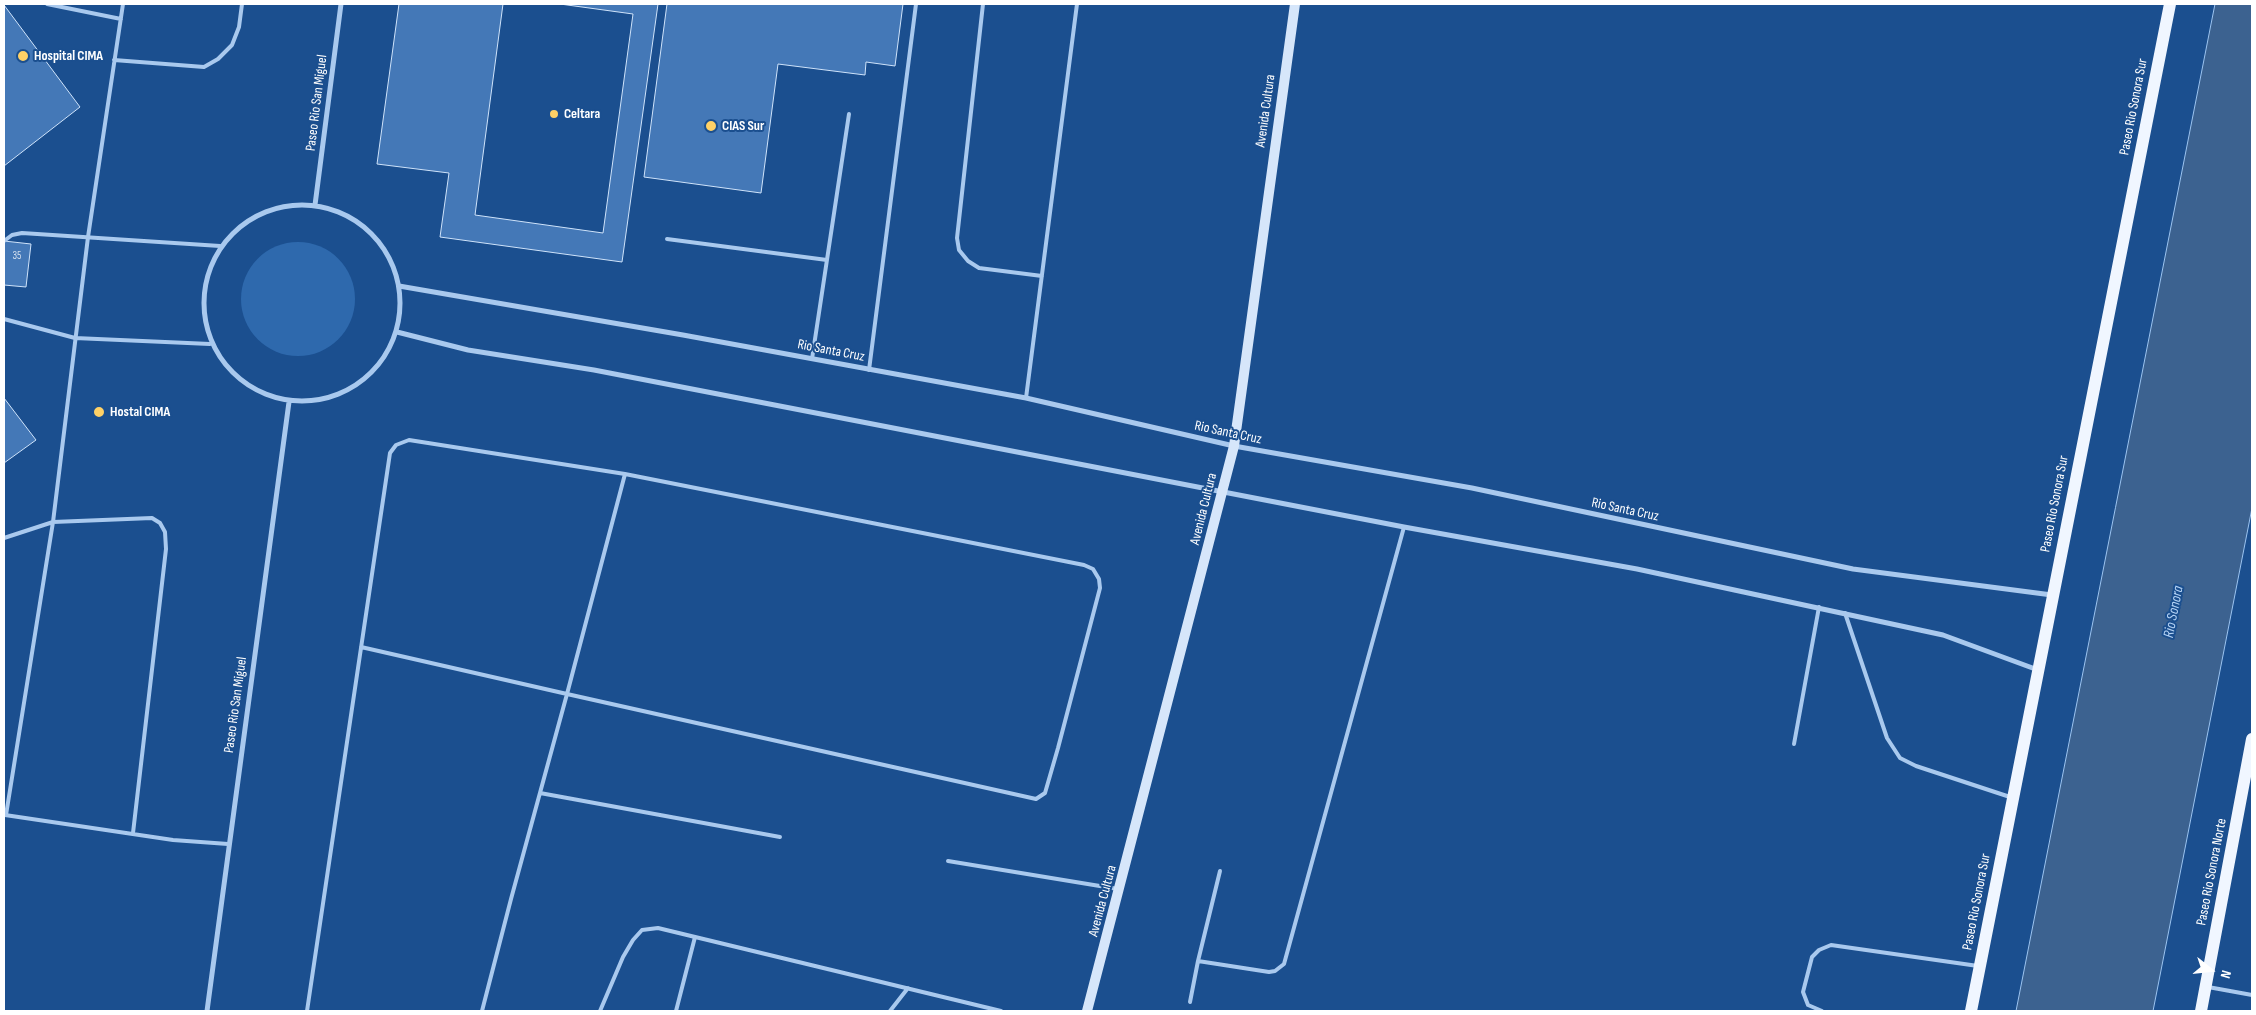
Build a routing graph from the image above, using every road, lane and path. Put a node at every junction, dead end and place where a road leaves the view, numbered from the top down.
1 (47, 4) edge
2 (123, 4) edge
3 (242, 4) edge
4 (341, 4) edge
5 (916, 4) edge
6 (983, 4) edge
7 (1077, 4) edge
8 (1295, 4) edge
9 (2170, 4) edge
10 (121, 18) junction
11 (114, 60) junction
12 (849, 114) dead end
13 (314, 205) junction
14 (88, 237) junction
15 (667, 239) dead end
16 (4, 241) edge
17 (220, 246) junction
18 (827, 260) junction
19 (1042, 276) junction
20 (399, 286) junction
21 (4, 319) edge
22 (396, 332) junction
23 (75, 338) junction
24 (210, 344) junction
25 (812, 359) junction
26 (869, 370) junction
27 (1026, 398) junction
28 (289, 402) junction
29 (1234, 446) junction
30 (625, 474) junction
31 (1223, 490) junction
32 (54, 522) junction
33 (1404, 527) junction
34 (4, 538) edge
35 (2052, 595) junction
36 (1819, 607) junction
37 (1845, 613) junction
38 (361, 647) junction
39 (2039, 670) junction
40 (567, 694) junction
41 (2252, 739) edge
42 (1794, 744) dead end
43 (540, 793) junction
44 (2013, 798) junction
45 (5, 815) edge
46 (133, 833) junction
47 (780, 837) dead end
48 (228, 844) junction
49 (948, 861) dead end
50 (1220, 871) dead end
51 (1120, 889) junction
52 (695, 937) junction
53 (1198, 961) junction
54 (1980, 966) junction
55 (2206, 986) junction
56 (908, 988) junction
57 (2252, 995) edge
58 (1190, 1002) dead end
59 (207, 1011) edge
60 (307, 1011) edge
61 (482, 1011) edge
62 (600, 1011) edge
63 (676, 1011) edge
64 (890, 1011) edge
65 (1001, 1011) edge
66 (1087, 1011) edge
67 (1822, 1011) edge
68 (1971, 1011) edge
69 (2201, 1011) edge

1 - 10 lane
2 - 10 lane
3 - 11 lane
4 - 13 street, Paseo Rio San Miguel
5 - 26 lane
6 - 19 lane
7 - 19 lane
8 - 29 street, Avenida Cultura
9 - 35 main road, Paseo Rio Sonora Sur
10 - 11 lane
11 - 14 lane
12 - 18 lane
13 - 17 street
13 - 20 street
14 - 16 lane
14 - 17 lane
14 - 23 lane
15 - 18 lane
17 - 24 street
18 - 25 lane
19 - 27 lane
20 - 22 street
20 - 25 street, Rio Santa Cruz
21 - 23 lane
22 - 28 street
22 - 31 street
23 - 24 lane
23 - 32 lane
24 - 28 street
25 - 26 street, Rio Santa Cruz
26 - 27 street, Rio Santa Cruz
27 - 29 street, Rio Santa Cruz
28 - 48 street, Paseo Rio San Miguel
29 - 31 street, Avenida Cultura
29 - 35 street, Rio Santa Cruz
30 - 38 lane
30 - 40 lane
30 - 40 lane
31 - 33 street
31 - 51 street, Avenida Cultura
32 - 34 lane
32 - 45 lane
32 - 46 lane
33 - 36 street
33 - 53 lane
35 - 39 main road, Paseo Rio Sonora Sur
36 - 37 street
36 - 42 lane
37 - 39 street
37 - 44 lane
38 - 40 lane
38 - 60 lane
39 - 44 main road, Paseo Rio Sonora Sur
40 - 43 lane
41 - 55 main road, Paseo Rio Sonora Norte
43 - 47 lane
43 - 61 lane
44 - 54 main road, Paseo Rio Sonora Sur
45 - 46 lane
46 - 48 lane
48 - 59 street, Paseo Rio San Miguel
49 - 51 lane
50 - 53 lane
51 - 66 street, Avenida Cultura
52 - 56 lane
52 - 62 lane
52 - 63 lane
53 - 58 lane
54 - 67 lane
54 - 68 main road, Paseo Rio Sonora Sur
55 - 57 lane
55 - 69 main road, Paseo Rio Sonora Norte
56 - 64 lane
56 - 65 lane

